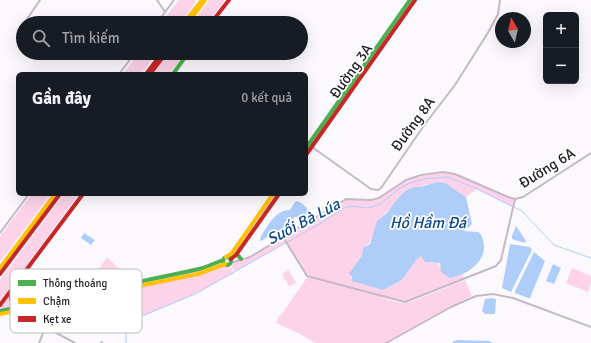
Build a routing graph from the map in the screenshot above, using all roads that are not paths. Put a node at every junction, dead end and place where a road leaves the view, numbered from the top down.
1 (40, 0) edge
2 (157, 0) edge
3 (174, 0) edge
4 (202, 0) edge
5 (205, 0) edge
6 (229, 0) edge
7 (410, 0) edge
8 (415, 0) edge
9 (500, 0) edge
10 (165, 12) junction
11 (30, 16) edge
12 (162, 16) edge
13 (189, 16) edge
14 (193, 16) edge
15 (216, 16) edge
16 (130, 60) edge
17 (157, 60) edge
18 (161, 60) edge
19 (183, 60) edge
20 (121, 72) edge
21 (148, 72) edge
22 (152, 72) edge
23 (174, 72) edge
24 (309, 146) edge
25 (591, 153) edge
26 (28, 196) edge
27 (54, 196) edge
28 (58, 196) edge
29 (82, 196) edge
30 (272, 196) edge
31 (278, 196) edge
32 (514, 199) junction
33 (0, 233) edge
34 (284, 238) junction
35 (237, 254) junction
36 (241, 259) junction
37 (227, 261) junction
38 (0, 268) edge
39 (27, 269) edge
40 (0, 274) edge
41 (142, 283) edge
42 (10, 292) edge
43 (0, 305) edge
44 (10, 310) edge
45 (10, 310) edge
46 (0, 312) edge
47 (591, 327) edge
48 (43, 333) edge
49 (55, 333) edge
50 (39, 343) edge
51 (75, 343) edge
52 (386, 343) edge

1 - 11 street
2 - 10 street
3 - 10 street
4 - 13 main road
5 - 14 main road
6 - 15 main road
7 - 24 main road, Đường 3A
8 - 24 main road, Đường 3A
9 - 24 street, Đường 8A
10 - 12 street
16 - 20 street
17 - 21 main road
18 - 22 main road
19 - 23 main road
25 - 32 street, Đường 6A
26 - 33 street
27 - 38 main road
28 - 40 main road
29 - 39 main road
30 - 37 main road
31 - 35 main road
32 - 34 street, Đường 6A
32 - 34 street
34 - 36 street, Đường 6A
35 - 36 main road
35 - 37 main road
36 - 37 street, Đường 6A
37 - 41 main road
42 - 43 main road
44 - 46 main road
45 - 46 main road
47 - 52 street
48 - 50 street
49 - 51 street

